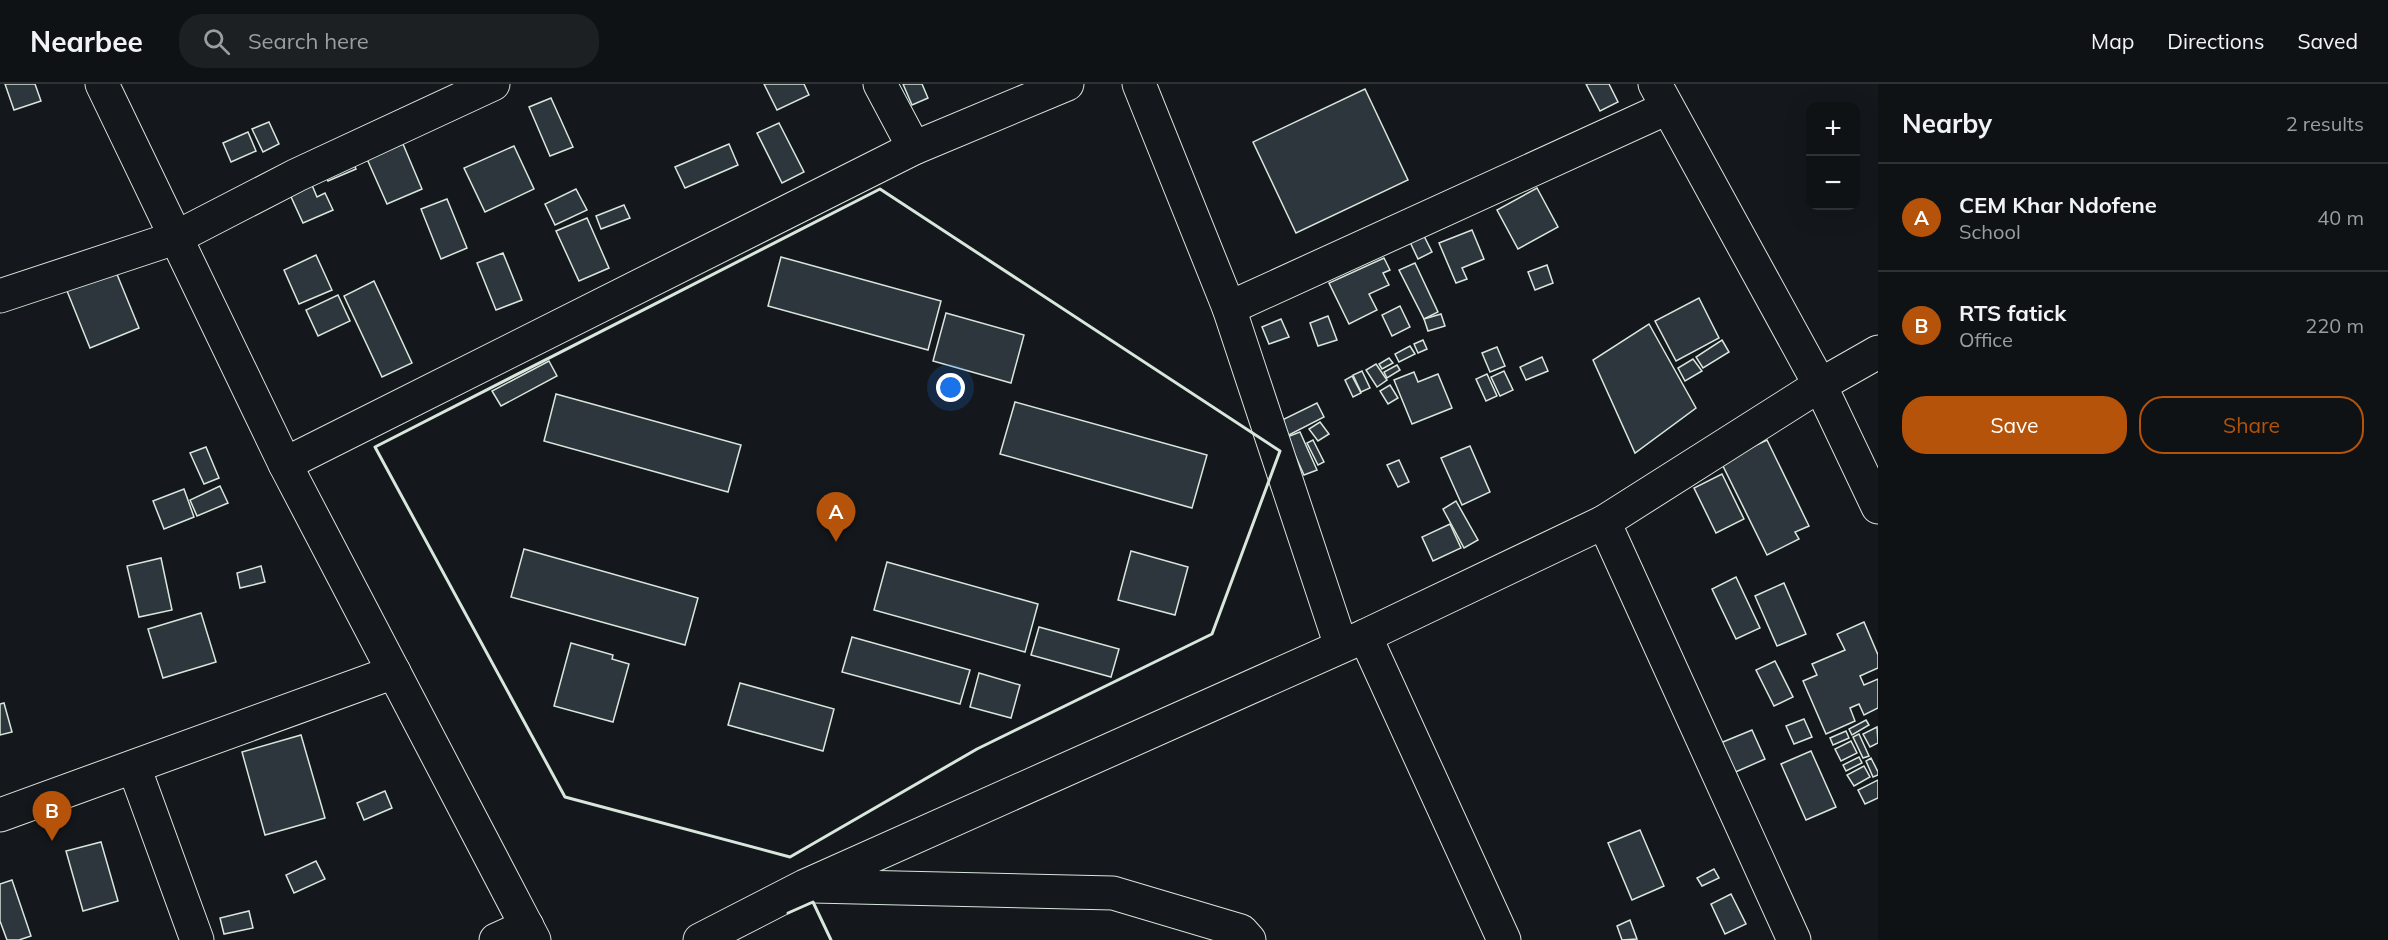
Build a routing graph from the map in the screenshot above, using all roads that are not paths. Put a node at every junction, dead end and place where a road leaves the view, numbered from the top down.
1 (102, 84) edge
2 (493, 84) edge
3 (880, 84) edge
4 (1067, 84) edge
5 (1139, 84) edge
6 (1661, 96) edge
7 (914, 148) junction
8 (175, 238) junction
9 (0, 296) edge
10 (1229, 308) junction
11 (1878, 352) edge
12 (1820, 385) junction
13 (285, 464) junction
14 (1878, 507) edge
15 (1604, 522) junction
16 (1353, 641) junction
17 (394, 672) junction
18 (134, 767) junction
19 (0, 815) edge
20 (805, 886) junction
21 (531, 933) edge
22 (197, 940) edge
23 (495, 940) edge
24 (700, 940) edge
25 (1249, 940) edge
26 (1504, 940) edge
27 (1794, 940) edge

1 - 8 street
2 - 8 street
3 - 7 street
4 - 7 street
5 - 10 street
6 - 10 street
6 - 12 street
7 - 13 street
8 - 9 street
8 - 13 street
10 - 16 street
11 - 12 street
12 - 14 street
12 - 15 street
13 - 17 street
15 - 16 street
15 - 27 street
16 - 20 street
16 - 26 street
17 - 18 street
17 - 21 street
18 - 19 street
18 - 22 street
20 - 24 street
20 - 25 street
21 - 23 street

